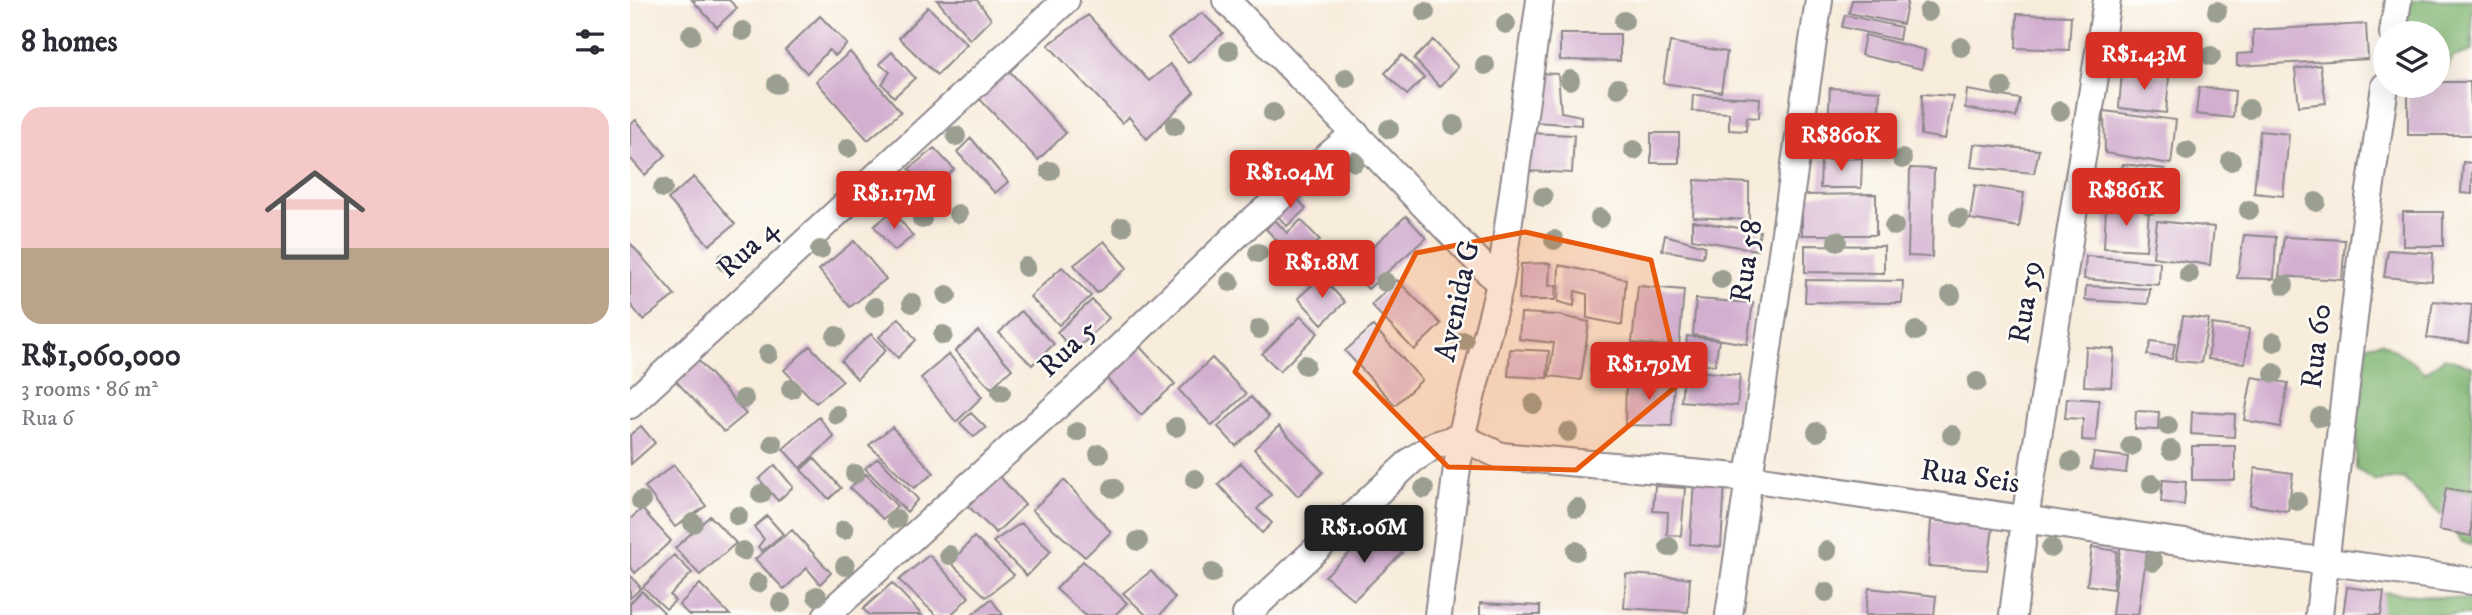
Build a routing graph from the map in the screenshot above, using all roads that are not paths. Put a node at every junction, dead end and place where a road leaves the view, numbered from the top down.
1 (1066, 0) edge
2 (1226, 0) edge
3 (1540, 0) edge
4 (1819, 0) edge
5 (2107, 0) edge
6 (2398, 0) edge
7 (2395, 21) edge
8 (2383, 98) edge
9 (1355, 133) junction
10 (1500, 284) junction
11 (630, 405) edge
12 (1461, 436) junction
13 (1748, 478) junction
14 (2025, 519) junction
15 (2325, 561) junction
16 (2472, 581) edge
17 (827, 615) edge
18 (1246, 615) edge
19 (1438, 615) edge
20 (1729, 615) edge
21 (2013, 615) edge
22 (2319, 615) edge

1 - 11 street, Rua 4
2 - 9 street
3 - 10 street, Avenida G
4 - 13 street, Rua 58
5 - 14 street, Rua 59
6 - 7 street
8 - 15 street, Rua 60
9 - 10 street
9 - 17 street, Rua 5
10 - 12 street, Avenida G
12 - 13 street, Rua Seis
12 - 18 street
12 - 19 street, Avenida G
13 - 14 street, Rua Seis
13 - 20 street, Rua 58
14 - 15 street, Rua Seis
14 - 21 street, Rua 59
15 - 16 street, Rua Seis
15 - 22 street, Rua 60

